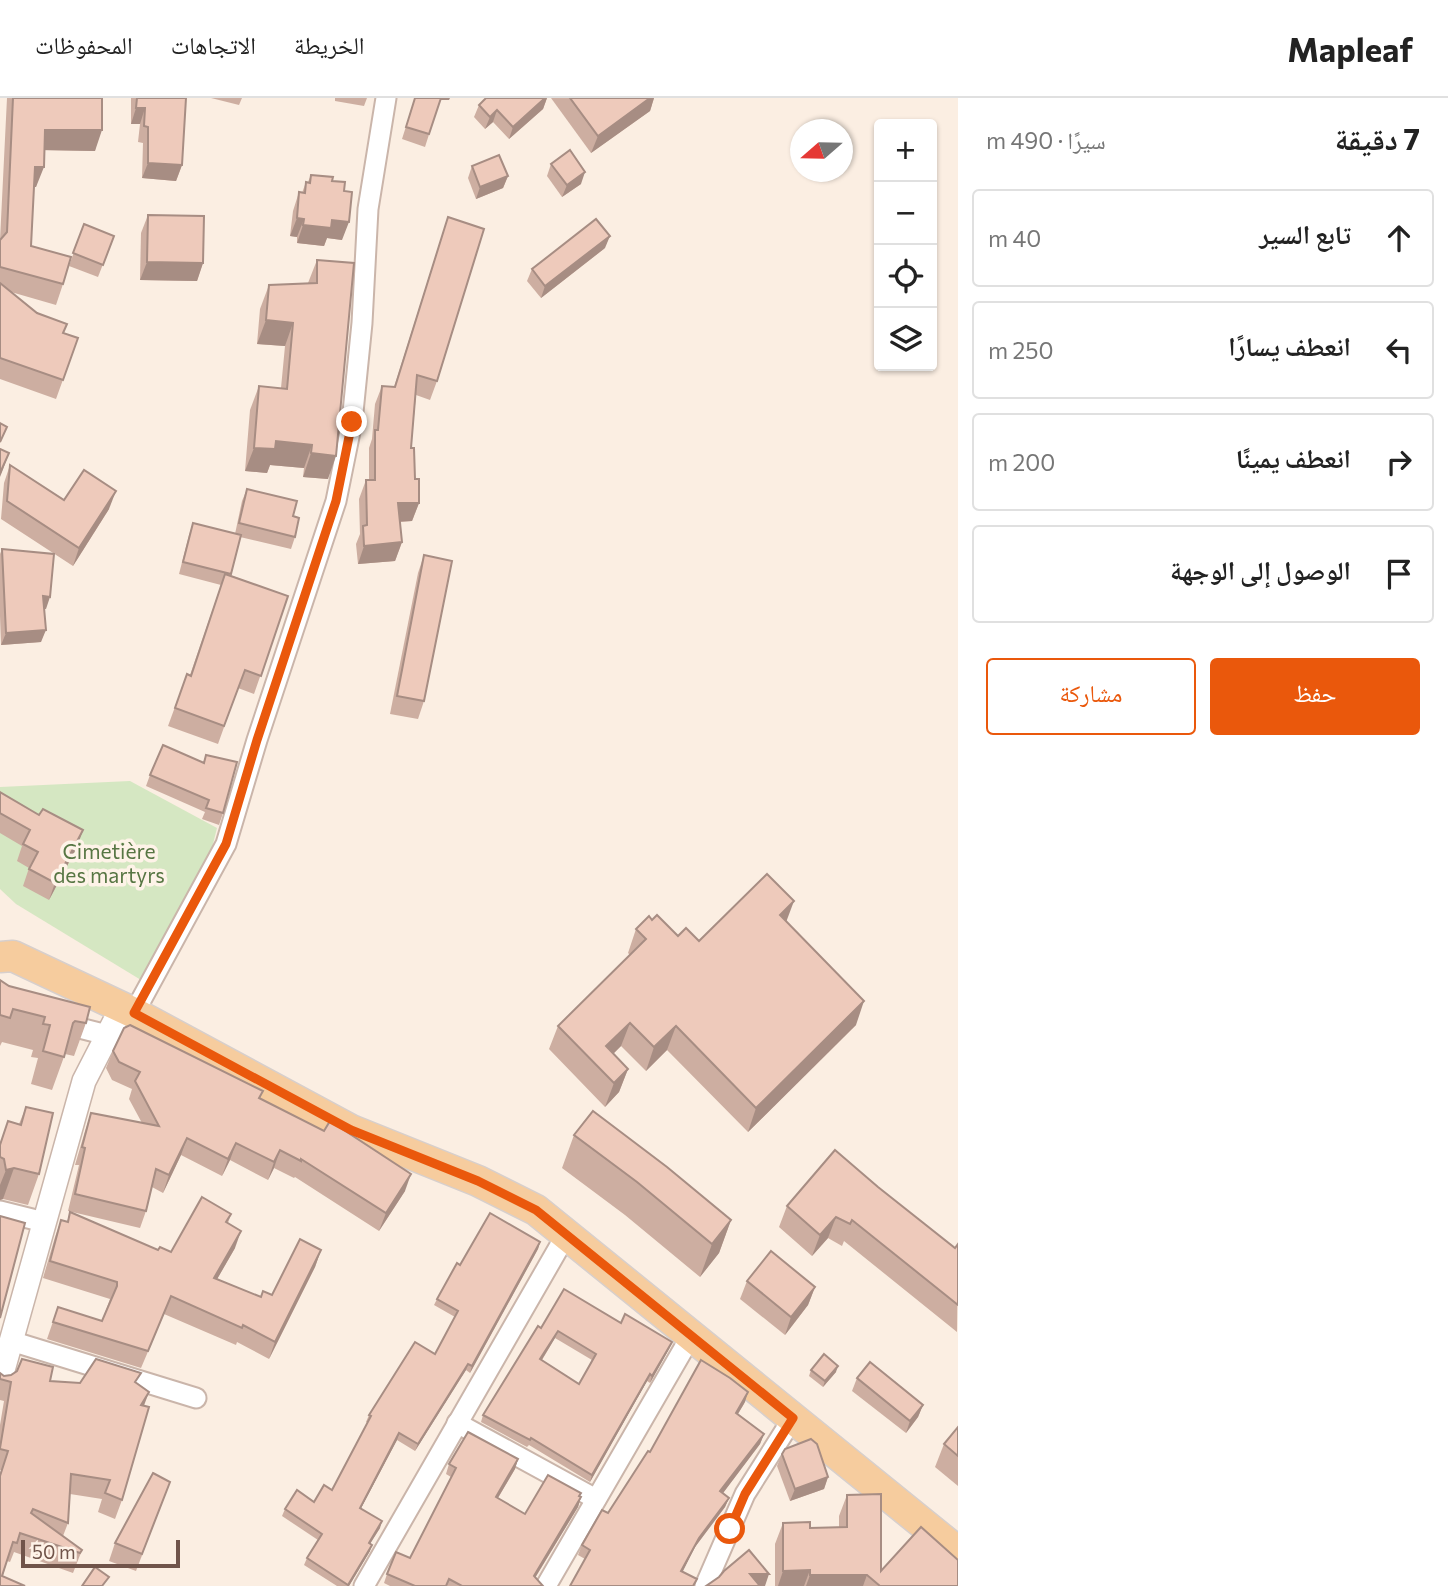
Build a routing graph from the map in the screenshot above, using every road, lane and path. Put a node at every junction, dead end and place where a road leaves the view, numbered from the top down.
1 (386, 98) edge
2 (4, 952) edge
3 (128, 1010) junction
4 (40, 1018) edge
5 (107, 1035) junction
6 (0, 1211) edge
7 (44, 1222) junction
8 (566, 1235) junction
9 (691, 1336) junction
10 (11, 1341) junction
11 (0, 1381) edge
12 (197, 1398) dead end
13 (793, 1418) junction
14 (457, 1423) junction
15 (597, 1499) junction
16 (958, 1552) edge
17 (364, 1586) edge
18 (546, 1586) edge
19 (705, 1586) edge

1 - 3 street
2 - 3 main road
3 - 5 street
3 - 8 main road
4 - 5 street
5 - 7 street
6 - 7 street
7 - 10 street
8 - 9 main road
8 - 14 street
9 - 13 main road
9 - 15 street
10 - 11 street
10 - 12 street
13 - 16 main road
13 - 19 street
14 - 15 street
14 - 17 street
15 - 18 street

